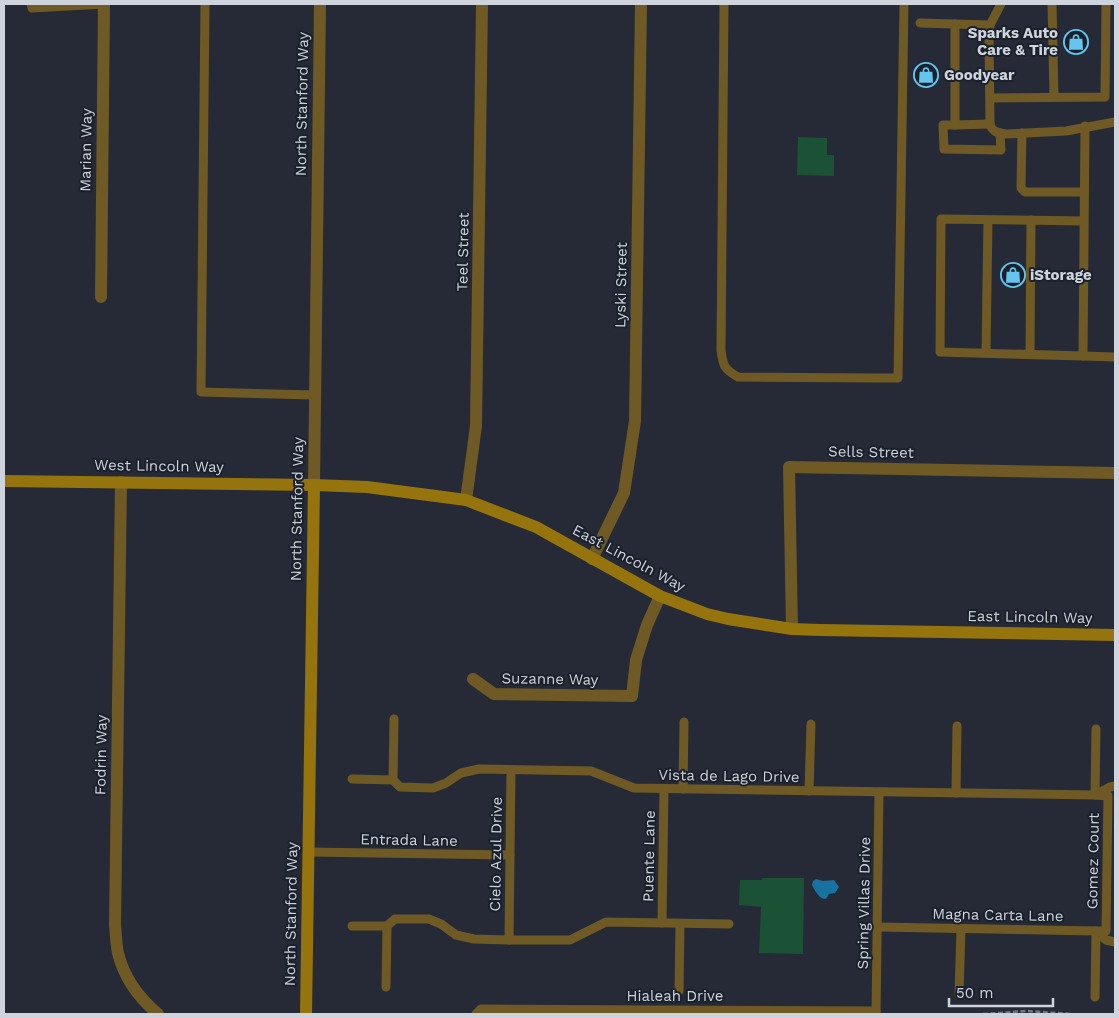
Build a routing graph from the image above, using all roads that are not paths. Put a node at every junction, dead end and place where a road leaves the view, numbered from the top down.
1 (31, 4) edge
2 (104, 4) edge
3 (205, 4) edge
4 (320, 4) edge
5 (482, 4) edge
6 (641, 4) edge
7 (724, 4) edge
8 (904, 4) edge
9 (1002, 4) edge
10 (1052, 4) edge
11 (1106, 4) edge
12 (72, 5) edge
13 (920, 23) dead end
14 (955, 24) junction
15 (990, 26) junction
16 (1054, 97) junction
17 (990, 98) junction
18 (1115, 122) edge
19 (990, 124) junction
20 (955, 125) junction
21 (1086, 126) junction
22 (1000, 133) junction
23 (1022, 133) junction
24 (1084, 192) junction
25 (988, 220) junction
26 (1031, 220) junction
27 (1084, 221) junction
28 (101, 297) dead end
29 (986, 353) junction
30 (1030, 354) junction
31 (1083, 356) junction
32 (1115, 357) edge
33 (315, 395) junction
34 (1115, 472) edge
35 (4, 481) edge
36 (120, 482) junction
37 (314, 485) junction
38 (466, 500) junction
39 (592, 558) junction
40 (660, 596) junction
41 (792, 629) junction
42 (1115, 635) edge
43 (473, 679) dead end
44 (394, 719) dead end
45 (684, 722) dead end
46 (810, 724) dead end
47 (957, 726) dead end
48 (1096, 729) dead end
49 (511, 770) junction
50 (352, 779) dead end
51 (393, 780) junction
52 (1115, 786) edge
53 (664, 789) junction
54 (683, 789) junction
55 (810, 791) junction
56 (879, 792) junction
57 (956, 793) junction
58 (1095, 795) junction
59 (308, 852) junction
60 (510, 855) junction
61 (662, 923) junction
62 (680, 924) junction
63 (729, 924) dead end
64 (352, 926) dead end
65 (387, 926) junction
66 (877, 927) junction
67 (960, 929) junction
68 (1096, 931) junction
69 (508, 940) junction
70 (1115, 942) edge
71 (386, 986) dead end
72 (679, 991) dead end
73 (960, 995) dead end
74 (1096, 997) dead end
75 (613, 1012) edge
76 (697, 1012) edge
77 (735, 1012) edge
78 (876, 1013) edge
79 (158, 1014) edge
80 (306, 1014) edge
81 (476, 1014) edge

1 - 12 lane
2 - 12 lane
2 - 28 street, Marian Way
3 - 33 lane
4 - 33 street, North Stanford Way
5 - 38 street, Teel Street
6 - 39 street, Lyski Street
7 - 8 lane
9 - 15 lane
10 - 16 lane
11 - 16 lane
13 - 14 lane
14 - 15 lane
14 - 20 lane
15 - 17 lane
16 - 17 lane
17 - 19 lane
18 - 21 lane
19 - 20 lane
19 - 22 lane
20 - 22 lane
21 - 23 lane
21 - 24 lane
22 - 23 lane
23 - 24 lane
24 - 27 lane
25 - 26 lane
25 - 29 lane
25 - 29 lane
26 - 27 lane
26 - 30 lane
27 - 31 lane
29 - 30 lane
30 - 31 lane
31 - 32 lane
33 - 37 street, North Stanford Way
34 - 41 street, Sells Street
35 - 36 street, West Lincoln Way
36 - 37 street, West Lincoln Way
36 - 79 street, Fodrin Way
37 - 38 street, East Lincoln Way
37 - 59 street, North Stanford Way
38 - 39 street, East Lincoln Way
39 - 40 street, East Lincoln Way
40 - 41 street, East Lincoln Way
40 - 43 street, Suzanne Way
41 - 42 street, East Lincoln Way
44 - 51 lane
45 - 54 lane
46 - 55 lane
47 - 57 lane
48 - 58 lane, Gomez Court
49 - 51 lane, Vista de Lago Drive
49 - 53 lane, Vista de Lago Drive
49 - 60 lane, Cielo Azul Drive
50 - 51 lane, Vista de Lago Drive
52 - 58 lane, Vista de Lago Drive
53 - 54 lane, Vista de Lago Drive
53 - 61 lane, Puente Lane
54 - 55 lane, Vista de Lago Drive
55 - 56 lane, Vista de Lago Drive
56 - 57 lane, Vista de Lago Drive
56 - 66 lane, Spring Villas Drive
57 - 58 lane, Vista de Lago Drive
58 - 68 lane, Gomez Court
59 - 60 lane, Entrada Lane
59 - 80 street, North Stanford Way
60 - 69 lane, Cielo Azul Drive
61 - 62 lane
61 - 69 lane
62 - 63 lane
62 - 72 lane
64 - 65 lane
65 - 69 lane
65 - 71 lane
66 - 67 lane, Magna Carta Lane
66 - 78 lane, Spring Villas Drive
67 - 68 lane, Magna Carta Lane
67 - 73 lane
68 - 70 lane, Magna Carta Lane
68 - 74 lane, Gomez Court
75 - 76 lane, Hialeah Drive
75 - 81 lane, Hialeah Drive
76 - 77 lane, Hialeah Drive
77 - 78 lane, Hialeah Drive

